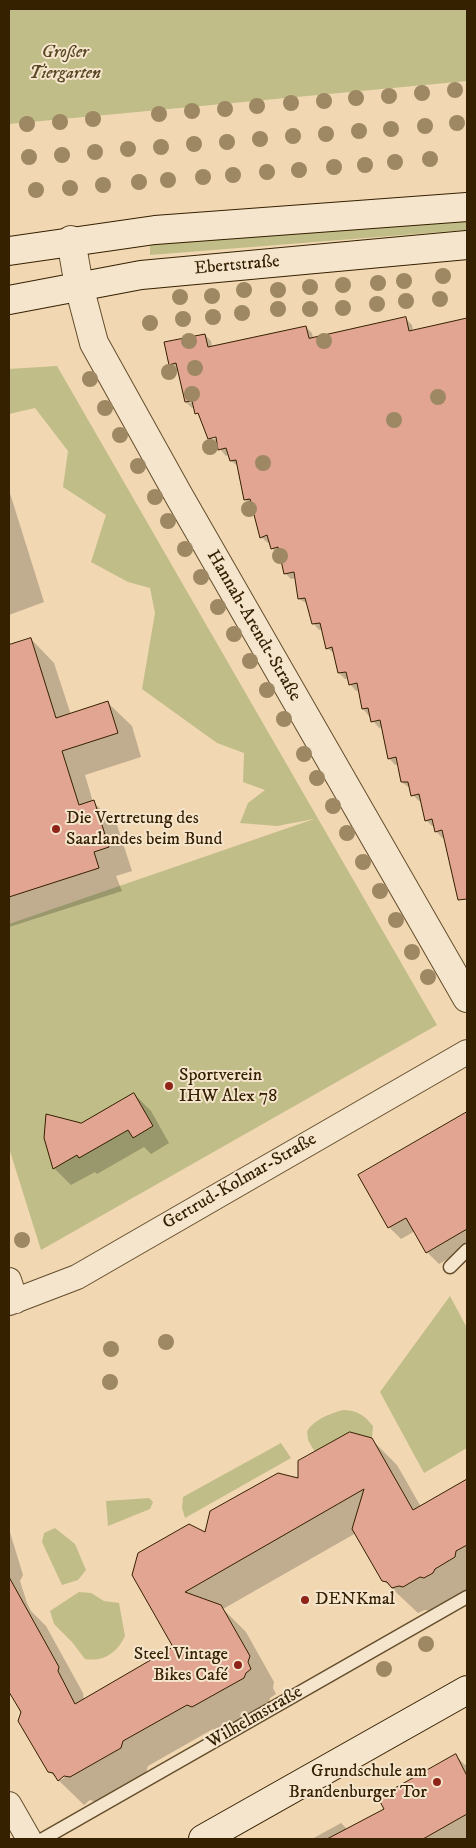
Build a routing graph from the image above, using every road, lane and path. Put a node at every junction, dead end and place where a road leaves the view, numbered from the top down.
1 (467, 207) edge
2 (71, 240) junction
3 (467, 244) edge
4 (9, 251) edge
5 (79, 286) junction
6 (9, 300) edge
7 (467, 998) edge
8 (467, 1052) edge
9 (467, 1250) edge
10 (450, 1267) dead end
11 (11, 1295) edge
12 (467, 1597) edge
13 (467, 1690) edge
14 (9, 1804) edge
15 (29, 1839) edge
16 (43, 1839) edge
17 (203, 1839) edge

1 - 2 main road
2 - 4 main road
2 - 5 main road, Hannah-Arendt-Straße
3 - 5 main road, Ebertstraße
5 - 6 main road, Ebertstraße
5 - 7 main road, Hannah-Arendt-Straße
8 - 11 street, Gertrud-Kolmar-Straße
9 - 10 lane
12 - 16 lane, Wilhelmstraße
13 - 17 main road
14 - 15 street

